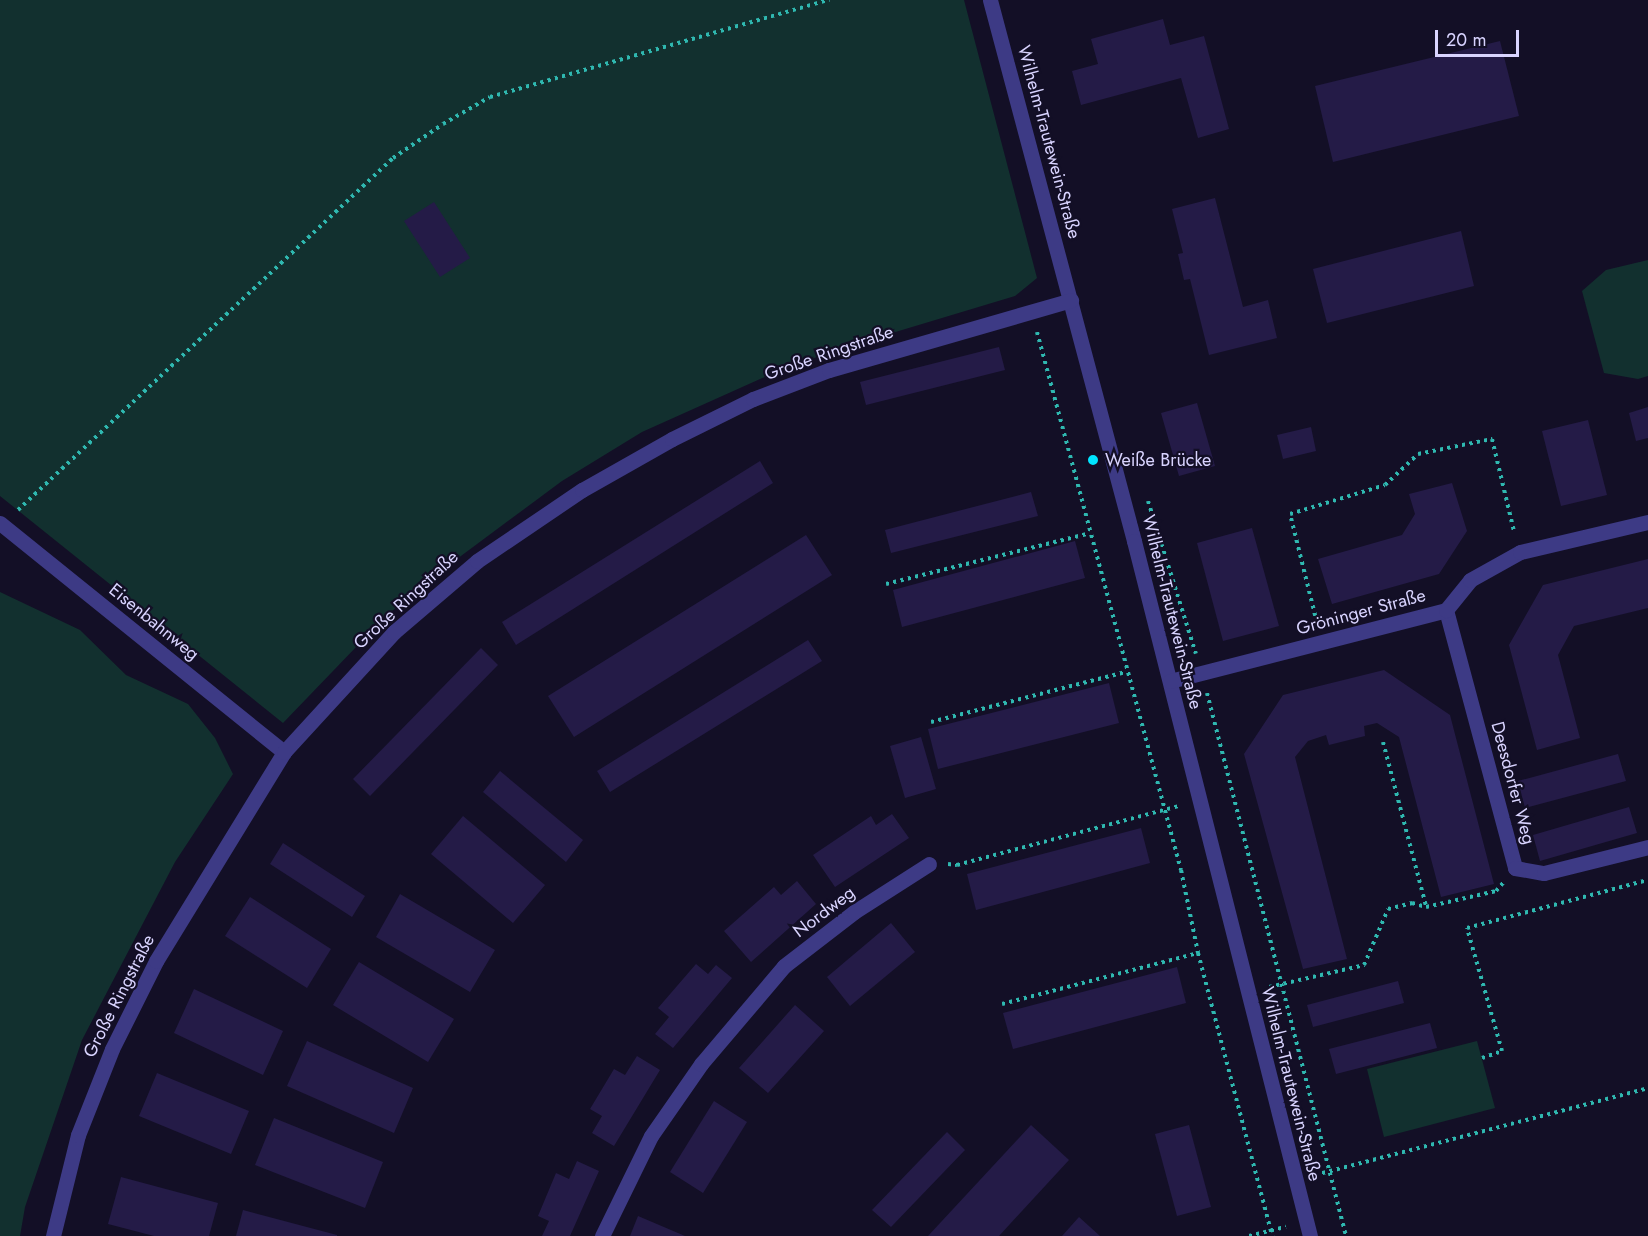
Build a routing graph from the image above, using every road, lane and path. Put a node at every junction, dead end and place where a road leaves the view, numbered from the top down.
1 (829, 0) edge
2 (990, 0) edge
3 (1071, 300) junction
4 (1031, 311) junction
5 (1146, 492) dead end
6 (1648, 522) edge
7 (1, 524) edge
8 (1090, 533) junction
9 (1520, 552) junction
10 (886, 584) dead end
11 (1446, 610) junction
12 (1321, 643) junction
13 (1126, 672) junction
14 (1202, 675) junction
15 (1170, 681) junction
16 (931, 722) dead end
17 (1383, 742) dead end
18 (284, 752) junction
19 (1199, 800) junction
20 (1165, 810) junction
21 (1648, 847) edge
22 (929, 864) joint
23 (1515, 868) junction
24 (1648, 880) edge
25 (1426, 907) junction
26 (1198, 953) junction
27 (1281, 984) junction
28 (1247, 993) junction
29 (1002, 1004) dead end
30 (1482, 1058) dead end
31 (1648, 1088) edge
32 (1329, 1171) junction
33 (1295, 1180) junction
34 (1308, 1229) edge
35 (1272, 1233) edge
36 (53, 1236) edge
37 (602, 1236) edge
38 (1249, 1236) edge
39 (1346, 1236) edge

1 - 7 path
2 - 3 street, Wilhelm-Trautewein-Straße
3 - 4 street, Große Ringstraße
3 - 15 street, Wilhelm-Trautewein-Straße
4 - 8 path
4 - 18 street, Große Ringstraße
5 - 14 path
6 - 9 street, Gröninger Straße
7 - 18 street, Eisenbahnweg
8 - 10 path
8 - 13 path
9 - 11 street, Gröninger Straße
9 - 12 path
11 - 12 street, Gröninger Straße
11 - 23 street, Deesdorfer Weg
12 - 14 street, Gröninger Straße
13 - 16 path
13 - 20 path
14 - 15 street, Gröninger Straße
14 - 27 path
15 - 19 street, Wilhelm-Trautewein-Straße
17 - 25 path
18 - 36 street, Große Ringstraße
19 - 20 path
19 - 28 street, Wilhelm-Trautewein-Straße
20 - 22 path
20 - 26 path
21 - 23 street, Deesdorfer Weg
22 - 37 street, Nordweg
23 - 25 path
24 - 30 path
25 - 27 path
26 - 29 path
26 - 35 path
27 - 28 path
27 - 32 path
28 - 33 street, Wilhelm-Trautewein-Straße
31 - 32 path
32 - 33 path
32 - 39 path
33 - 34 street, Wilhelm-Trautewein-Straße
34 - 35 path
35 - 38 path

